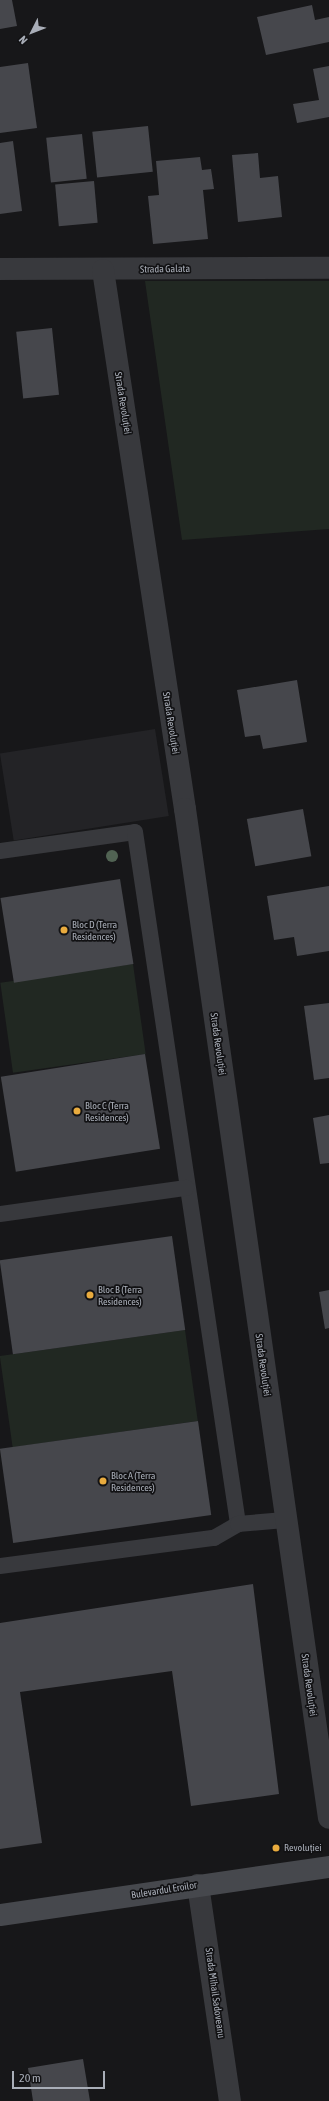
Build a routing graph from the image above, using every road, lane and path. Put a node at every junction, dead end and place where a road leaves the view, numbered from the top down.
1 (329, 268) edge
2 (0, 269) edge
3 (103, 270) junction
4 (0, 851) edge
5 (186, 1188) junction
6 (0, 1214) edge
7 (285, 1520) junction
8 (238, 1524) junction
9 (0, 1566) edge
10 (329, 1818) edge
11 (329, 1867) edge
12 (198, 1885) junction
13 (0, 1915) edge
14 (230, 2101) edge

1 - 3 street, Strada Galata
2 - 3 street, Strada Galata
3 - 7 street, Strada Revoluției
4 - 5 lane
5 - 6 lane
5 - 8 lane
7 - 8 lane
7 - 10 street, Strada Revoluției
8 - 9 lane
11 - 12 main road, Bulevardul Eroilor
12 - 13 main road, Bulevardul Eroilor
12 - 14 street, Strada Mihail Sadoveanu

